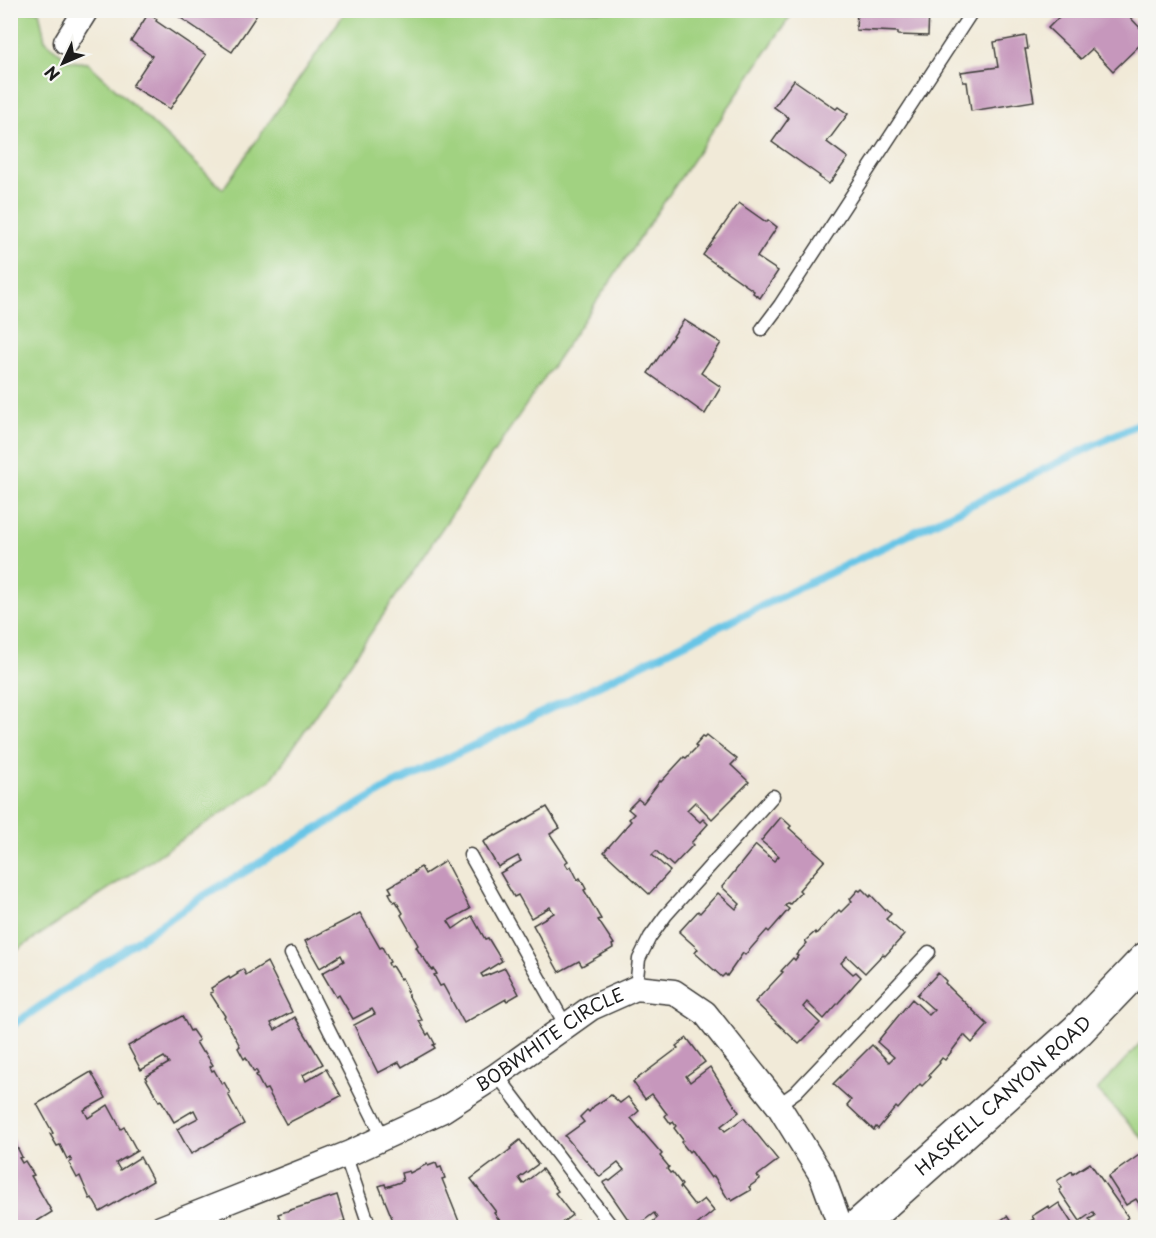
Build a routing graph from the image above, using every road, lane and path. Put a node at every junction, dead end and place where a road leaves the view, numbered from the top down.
1 (86, 10) edge
2 (973, 10) edge
3 (66, 42) dead end
4 (762, 329) dead end
5 (773, 796) dead end
6 (470, 855) dead end
7 (929, 952) dead end
8 (291, 954) dead end
9 (1146, 959) edge
10 (636, 988) junction
11 (566, 1026) junction
12 (497, 1075) junction
13 (778, 1105) junction
14 (383, 1137) junction
15 (345, 1154) junction
16 (161, 1227) edge
17 (370, 1227) edge
18 (613, 1227) edge
19 (841, 1227) edge
20 (856, 1227) edge

1 - 3 street
2 - 4 lane
5 - 10 lane
6 - 11 lane
7 - 13 lane
8 - 14 lane
9 - 20 main road, HASKELL CANYON ROAD
10 - 11 street, BOBWHITE CIRCLE
10 - 13 street, BOBWHITE CIRCLE
11 - 12 street, BOBWHITE CIRCLE
12 - 14 street, BOBWHITE CIRCLE
12 - 18 lane
13 - 19 street, BOBWHITE CIRCLE
14 - 15 street, BOBWHITE CIRCLE
15 - 16 street, BOBWHITE CIRCLE
15 - 17 lane

